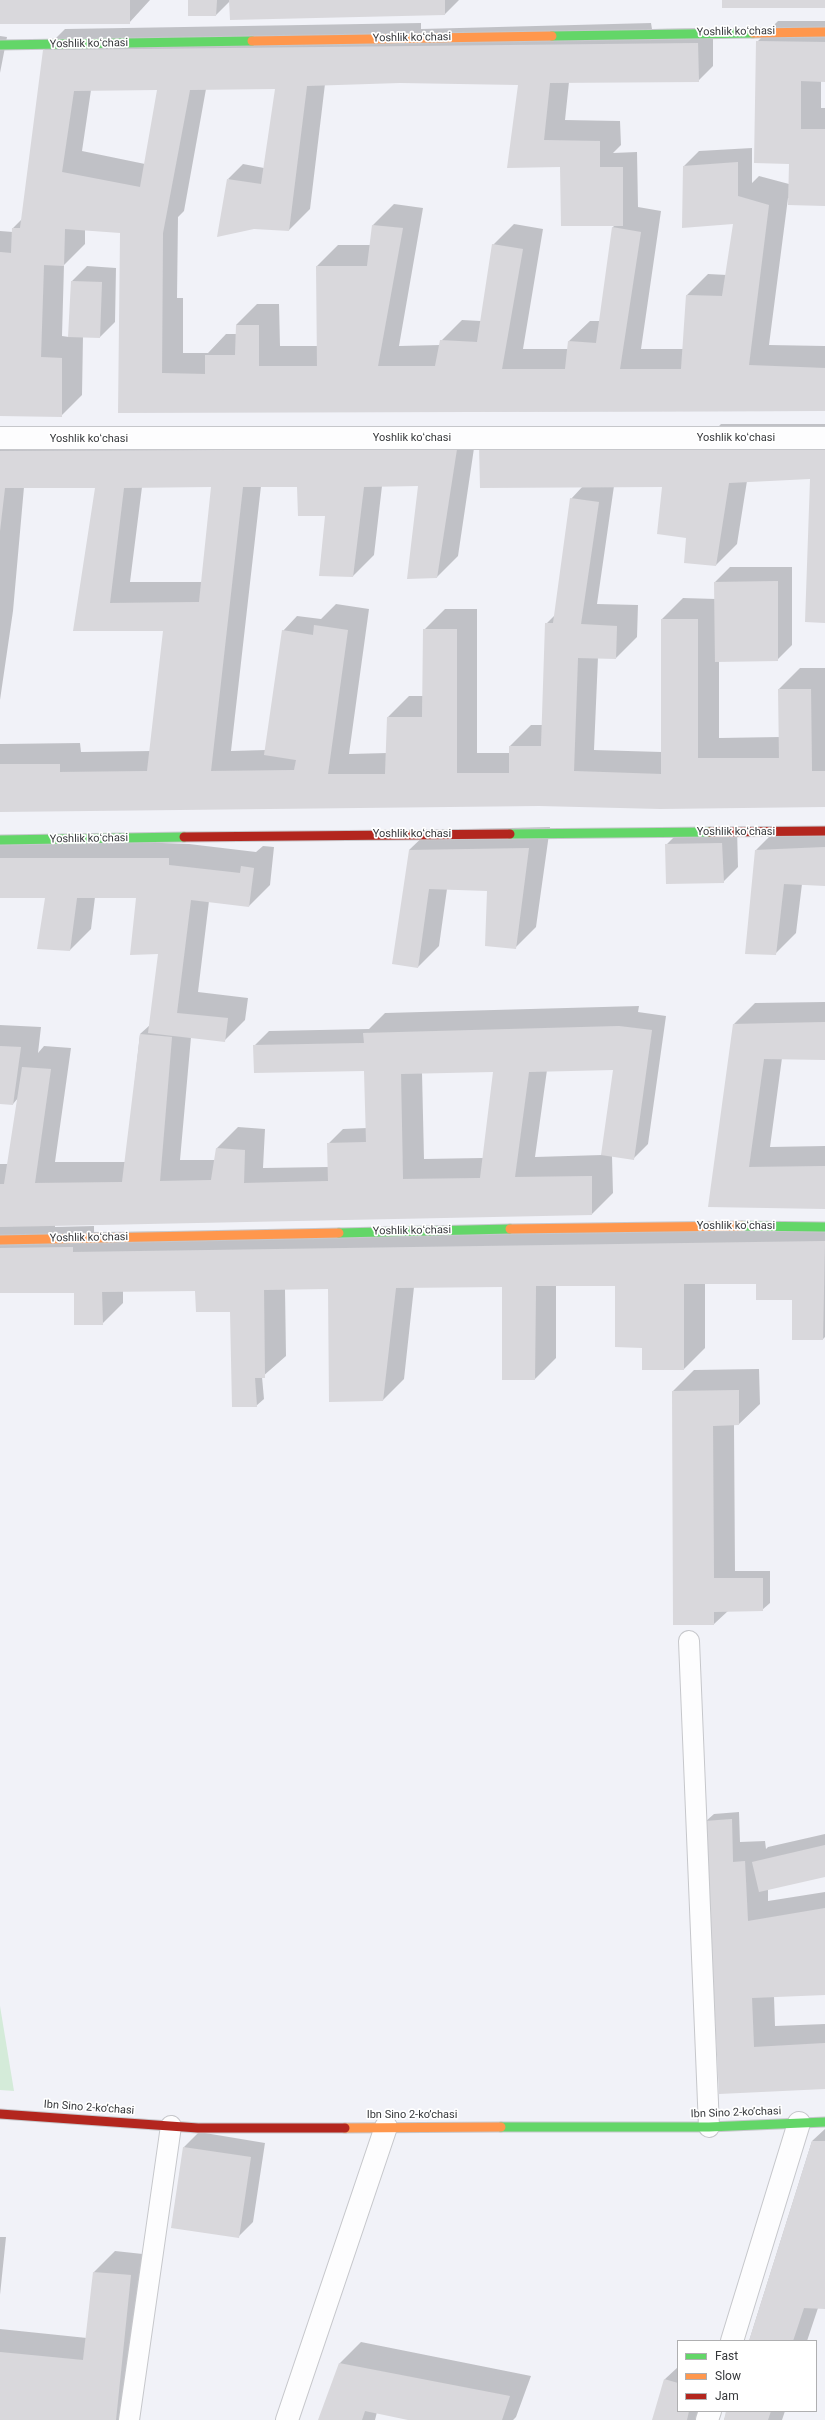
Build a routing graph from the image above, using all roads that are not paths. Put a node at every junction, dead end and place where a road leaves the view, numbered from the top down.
1 (825, 32) edge
2 (0, 45) edge
3 (0, 438) edge
4 (825, 438) edge
5 (825, 831) edge
6 (0, 840) edge
7 (825, 1227) edge
8 (0, 1240) edge
9 (689, 1640) dead end
10 (0, 2114) edge
11 (825, 2122) edge
12 (799, 2123) junction
13 (171, 2126) junction
14 (709, 2127) junction
15 (386, 2128) junction
16 (732, 2340) edge
17 (129, 2420) edge
18 (287, 2420) edge

1 - 2 street, Yoshlik koʻchasi
3 - 4 street, Yoshlik koʻchasi
5 - 6 street, Yoshlik koʻchasi
7 - 8 street, Yoshlik koʻchasi
9 - 14 lane
10 - 13 street, Ibn Sino 2-koʼchasi
11 - 12 street, Ibn Sino 2-koʼchasi
12 - 14 street, Ibn Sino 2-koʼchasi
12 - 16 street
13 - 15 street, Ibn Sino 2-koʼchasi
13 - 17 lane
14 - 15 street, Ibn Sino 2-koʼchasi
15 - 18 street

